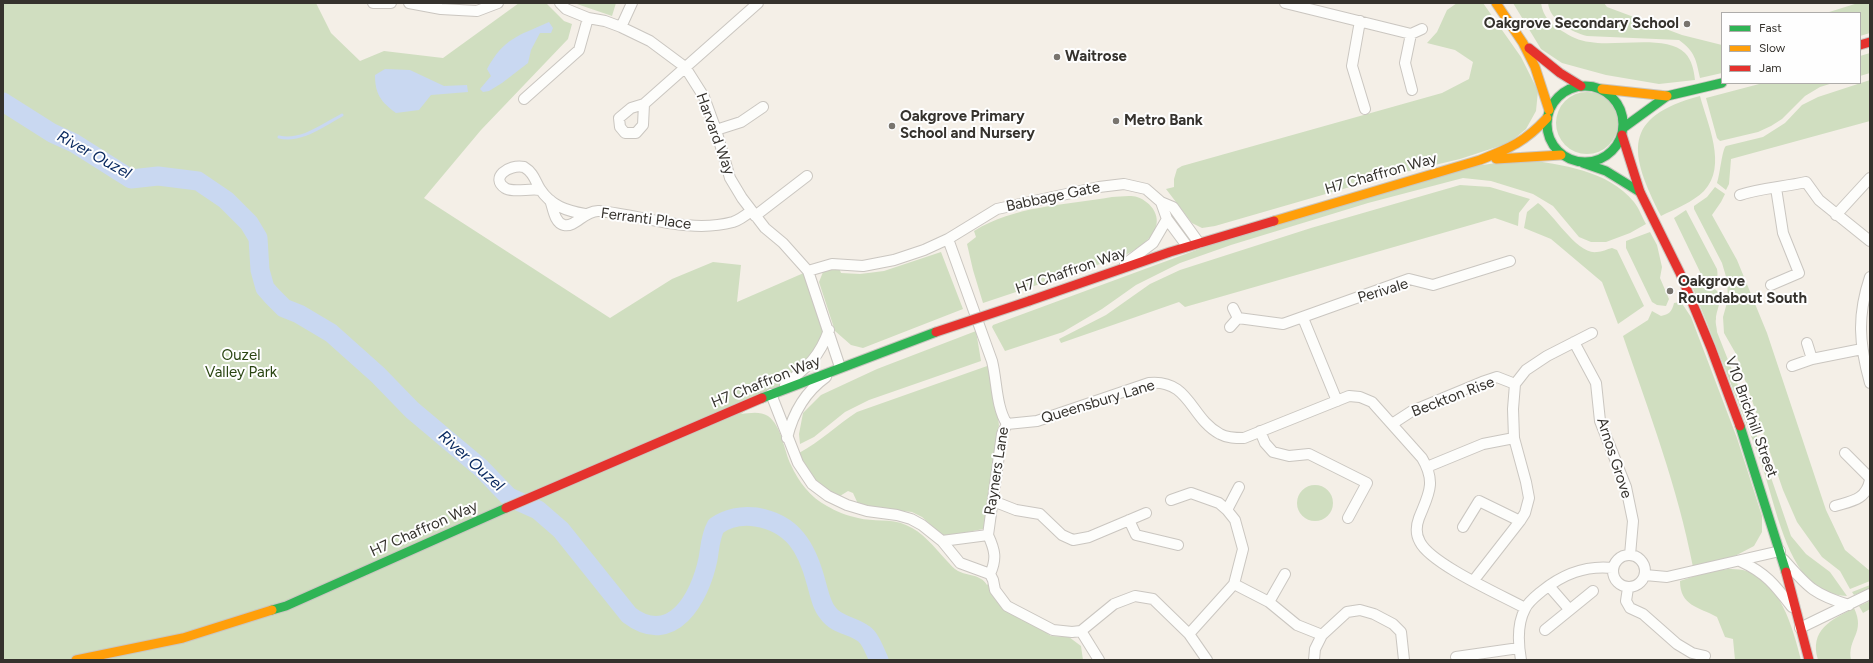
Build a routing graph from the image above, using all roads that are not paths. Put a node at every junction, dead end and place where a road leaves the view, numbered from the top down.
1 (372, 3) edge
2 (391, 3) edge
3 (409, 3) edge
4 (498, 3) edge
5 (560, 3) edge
6 (632, 3) edge
7 (758, 3) edge
8 (1284, 3) edge
9 (1496, 3) edge
10 (588, 18) junction
11 (1360, 21) junction
12 (621, 27) junction
13 (1422, 30) dead end
14 (1411, 34) junction
15 (1523, 43) junction
16 (685, 67) junction
17 (1721, 83) edge
18 (1582, 86) junction
19 (1602, 89) junction
20 (1412, 90) dead end
21 (1667, 96) junction
22 (524, 99) dead end
23 (644, 104) dead end
24 (763, 107) dead end
25 (1365, 109) dead end
26 (1548, 114) junction
27 (716, 130) junction
28 (1623, 131) junction
29 (1561, 154) junction
30 (1480, 160) junction
31 (1579, 162) junction
32 (806, 176) dead end
33 (1870, 178) edge
34 (1776, 188) junction
35 (540, 190) dead end
36 (1640, 192) junction
37 (1740, 195) dead end
38 (550, 200) junction
39 (1161, 202) junction
40 (585, 214) junction
41 (753, 214) junction
42 (1836, 215) junction
43 (1167, 219) junction
44 (948, 239) junction
45 (1870, 241) edge
46 (1199, 243) junction
47 (1187, 246) junction
48 (1510, 261) dead end
49 (1117, 270) junction
50 (808, 271) junction
51 (1870, 277) edge
52 (1771, 285) dead end
53 (1233, 308) dead end
54 (1238, 318) junction
55 (1303, 318) junction
56 (1230, 327) dead end
57 (829, 330) junction
58 (1592, 333) dead end
59 (1574, 342) junction
60 (1807, 343) dead end
61 (1862, 349) junction
62 (1812, 359) junction
63 (1792, 366) dead end
64 (840, 367) junction
65 (1870, 383) edge
66 (1515, 384) junction
67 (774, 393) junction
68 (1337, 401) junction
69 (1008, 424) junction
70 (1392, 424) junction
71 (1260, 432) junction
72 (788, 438) junction
73 (1514, 438) junction
74 (1845, 453) dead end
75 (1428, 467) junction
76 (1870, 479) edge
77 (1239, 487) dead end
78 (1171, 500) dead end
79 (992, 502) junction
80 (1835, 506) dead end
81 (1227, 510) junction
82 (1146, 513) dead end
83 (1348, 518) dead end
84 (1130, 520) junction
85 (1520, 521) junction
86 (1463, 526) dead end
87 (988, 535) junction
88 (942, 541) junction
89 (1178, 545) dead end
90 (1630, 555) junction
91 (1781, 555) junction
92 (1740, 561) junction
93 (1613, 568) junction
94 (990, 574) junction
95 (1285, 574) dead end
96 (1645, 575) junction
97 (1474, 580) junction
98 (1234, 584) junction
99 (1549, 586) junction
100 (1628, 588) junction
101 (1593, 591) dead end
102 (1870, 594) edge
103 (1269, 602) junction
104 (1849, 605) junction
105 (1525, 608) junction
106 (1569, 609) junction
107 (1796, 611) junction
108 (1800, 628) junction
109 (1545, 630) dead end
110 (1081, 631) junction
111 (1190, 634) junction
112 (1322, 635) junction
113 (1519, 648) junction
114 (1454, 655) edge
115 (1691, 656) edge
116 (1705, 656) dead end
117 (76, 660) edge
118 (1099, 660) edge
119 (1208, 660) edge
120 (1314, 660) edge
121 (1404, 660) edge
122 (1521, 660) edge
123 (1809, 660) edge

1 - 2 street
3 - 4 street
5 - 10 street, Harvard Way
6 - 12 street
7 - 16 street
8 - 11 street
9 - 15 street
10 - 12 street, Harvard Way
10 - 22 street
11 - 14 street
11 - 25 street
12 - 16 street, Harvard Way
13 - 14 street
14 - 20 street
15 - 18 street
15 - 26 street
16 - 23 street
16 - 27 street, Harvard Way
17 - 21 street
18 - 19 street
18 - 26 street
19 - 21 street
19 - 28 street
21 - 28 street
24 - 27 street
26 - 29 street
26 - 30 street, H7 Chaffron Way
27 - 41 street, Harvard Way
28 - 31 street
28 - 36 street, V10 Brickhill Street
29 - 30 street, H7 Chaffron Way
29 - 31 street
30 - 46 street, H7 Chaffron Way
31 - 36 street, V10 Brickhill Street
32 - 41 street, Ferranti Place
33 - 42 street
34 - 37 street
34 - 42 street
34 - 52 street
35 - 38 street, Ferranti Place
36 - 91 street, V10 Brickhill Street
38 - 40 street, Ferranti Place
38 - 40 street, Ferranti Place
39 - 43 street, Babbage Gate
39 - 44 street, Babbage Gate
39 - 46 street, Babbage Gate
40 - 41 street, Ferranti Place
41 - 50 street, Harvard Way
42 - 45 street
43 - 47 street, Babbage Gate
43 - 49 street
44 - 50 street, Babbage Gate
44 - 69 street, Rayners Lane
46 - 47 street, H7 Chaffron Way
47 - 49 street, H7 Chaffron Way
48 - 55 street, Perivale
49 - 64 street, H7 Chaffron Way, bridge
50 - 57 street
51 - 61 street
53 - 54 street
54 - 55 street, Perivale
54 - 56 street
55 - 68 street
57 - 64 street
57 - 67 street
58 - 59 street
59 - 66 street
59 - 90 street, Arnos Grove
60 - 62 street
61 - 62 street
61 - 65 street
62 - 63 street
64 - 67 street, H7 Chaffron Way
64 - 72 street
66 - 70 street, Beckton Rise
66 - 73 street
67 - 72 street
67 - 117 street, H7 Chaffron Way
68 - 70 street, Queensbury Lane
68 - 71 street, Queensbury Lane
69 - 71 street, Queensbury Lane
69 - 79 street, Rayners Lane
70 - 75 street, Queensbury Lane
71 - 83 street
72 - 88 street
73 - 75 street
73 - 85 street
74 - 76 street
75 - 97 street
76 - 80 street
77 - 81 street
78 - 81 street
79 - 84 street
79 - 87 street, Rayners Lane
81 - 98 street
82 - 84 street
84 - 89 street
85 - 86 street
85 - 97 street
87 - 88 street, Rayners Lane
87 - 94 street
88 - 94 street
90 - 93 street
90 - 96 street
91 - 92 street
91 - 104 street
91 - 107 street, V10 Brickhill Street
92 - 96 street
92 - 107 street
93 - 99 street
93 - 100 street
94 - 110 street
95 - 103 street
96 - 100 street
97 - 105 street
98 - 103 street
98 - 111 street
99 - 105 street
99 - 106 street
100 - 115 street
101 - 106 street
102 - 104 street
103 - 112 street
104 - 108 street
105 - 113 street
106 - 109 street
107 - 108 street, V10 Brickhill Street
108 - 123 street, V10 Brickhill Street
110 - 111 street
110 - 118 street
111 - 119 street
112 - 120 street
112 - 121 street
113 - 114 street
113 - 122 street
115 - 116 street

